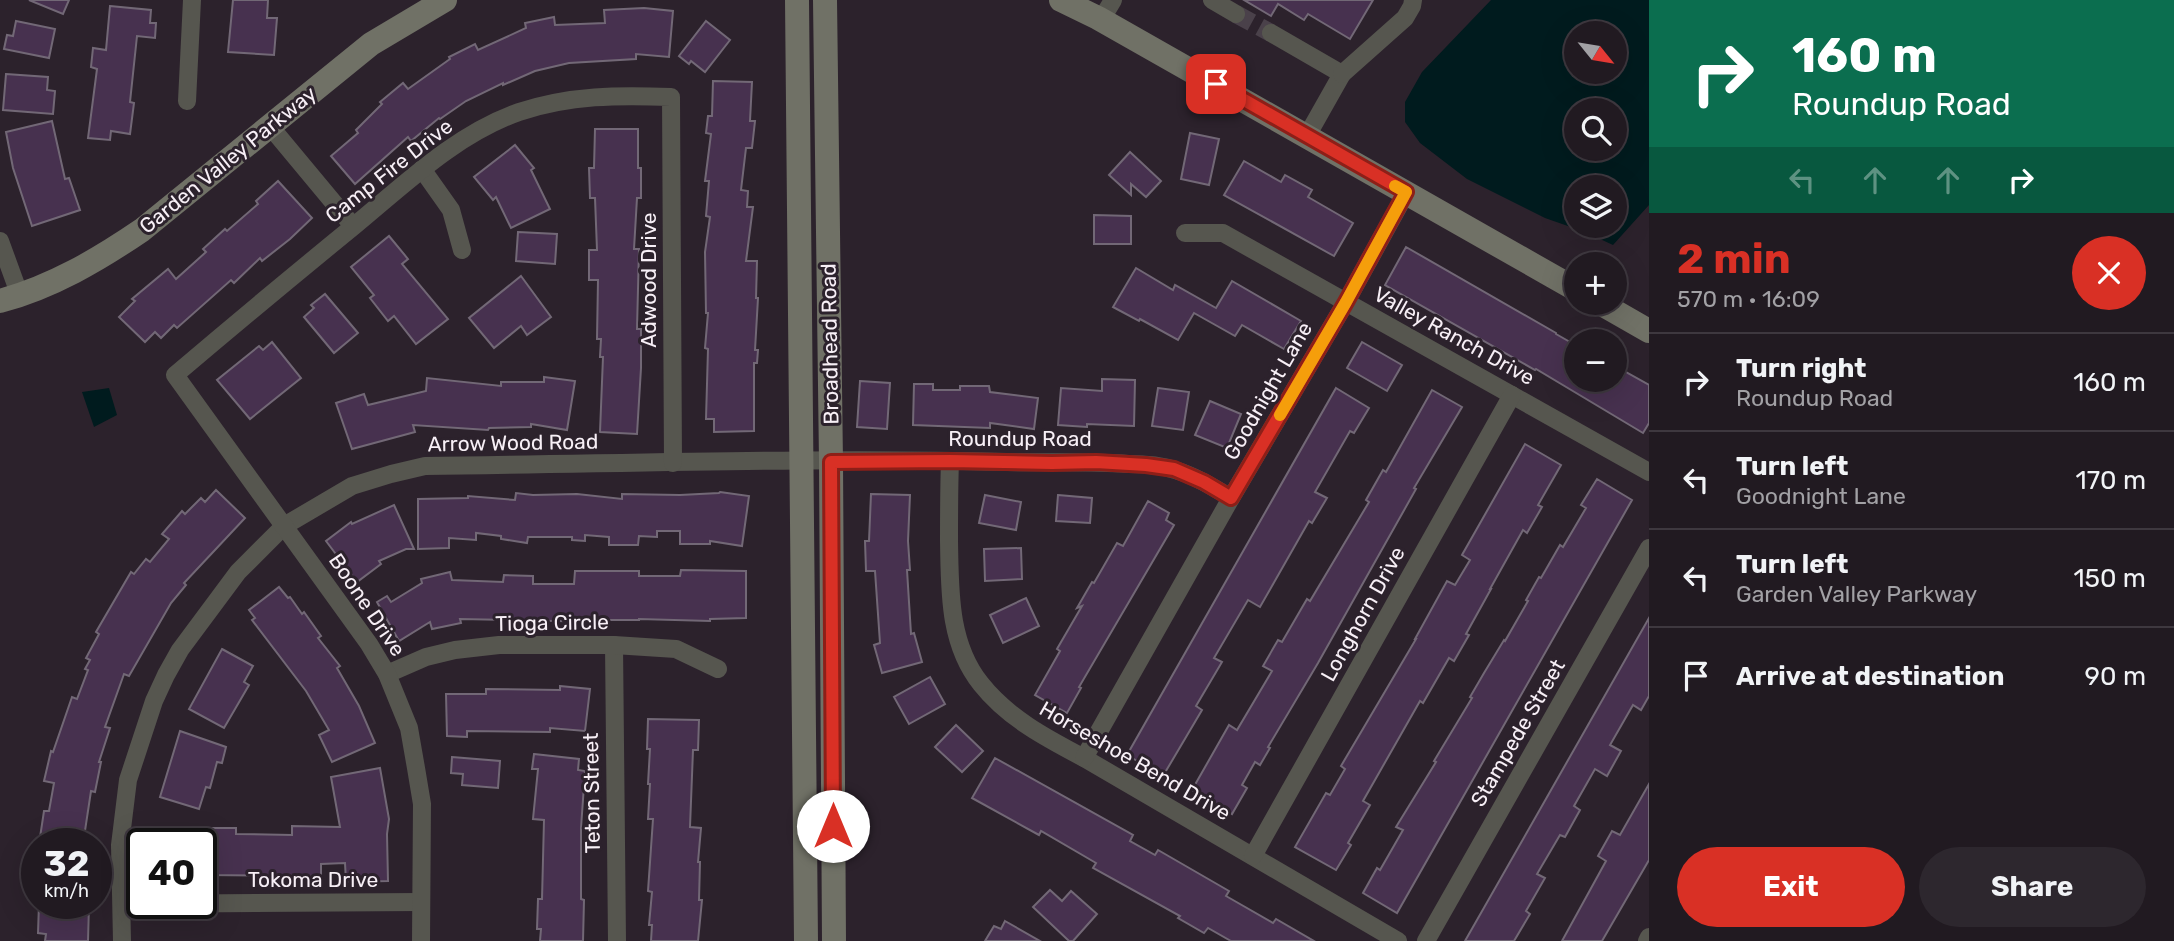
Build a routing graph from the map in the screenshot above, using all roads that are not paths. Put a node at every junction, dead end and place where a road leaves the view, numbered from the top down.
1 (192, 0) edge
2 (445, 0) edge
3 (797, 0) edge
4 (825, 0) edge
5 (1061, 0) edge
6 (1212, 0) edge
7 (1413, 0) edge
8 (1107, 10) edge
9 (1236, 14) tunnel mouth
10 (1271, 33) tunnel mouth
11 (1342, 74) junction
12 (671, 97) joint
13 (187, 101) dead end
14 (270, 125) junction
15 (1307, 136) junction
16 (422, 169) junction
17 (1406, 192) junction
18 (353, 226) junction
19 (1185, 233) dead end
20 (0, 241) edge
21 (462, 250) dead end
22 (1564, 283) edge
23 (10, 298) edge
24 (1346, 302) junction
25 (1621, 315) edge
26 (1649, 331) edge
27 (174, 374) joint
28 (1512, 395) junction
29 (800, 461) junction
30 (950, 461) junction
31 (831, 462) junction
32 (673, 463) junction
33 (1649, 472) edge
34 (1231, 498) junction
35 (284, 526) junction
36 (1649, 548) edge
37 (614, 645) junction
38 (718, 669) dead end
39 (387, 674) junction
40 (1084, 758) junction
41 (1253, 856) junction
42 (421, 902) junction
43 (122, 904) junction
44 (122, 941) edge
45 (421, 941) edge
46 (617, 941) edge
47 (806, 941) edge
48 (834, 941) edge
49 (1398, 941) edge
50 (1426, 941) edge

1 - 13 street
2 - 14 street, Garden Valley Parkway
3 - 29 street, Broadhead Road
4 - 31 street, Broadhead Road
5 - 8 street
6 - 9 street
7 - 11 street
8 - 15 street
10 - 11 street
11 - 15 street
12 - 16 street, Camp Fire Drive
12 - 32 street, Adwood Drive
14 - 18 street
14 - 23 street, Garden Valley Parkway
15 - 17 street
16 - 18 street, Camp Fire Drive
16 - 21 street
17 - 22 street
17 - 24 street, Goodnight Lane
18 - 27 street, Camp Fire Drive
19 - 24 street, Valley Ranch Drive
20 - 23 street
24 - 28 street, Valley Ranch Drive
24 - 34 street, Goodnight Lane
25 - 26 street
27 - 35 street, Boone Drive
28 - 33 street, Valley Ranch Drive
28 - 41 street, Longhorn Drive
29 - 31 street, Roundup Road
29 - 32 street, Arrow Wood Road
29 - 47 street, Broadhead Road
30 - 31 street, Roundup Road
30 - 34 street, Roundup Road
30 - 40 street, Horseshoe Bend Drive
31 - 48 street, Broadhead Road
32 - 35 street, Arrow Wood Road
34 - 40 street, Goodnight Lane
35 - 39 street, Boone Drive
35 - 43 street, Arrow Wood Road
36 - 50 street, Stampede Street
37 - 38 street, Tioga Circle
37 - 39 street, Tioga Circle
37 - 46 street, Teton Street
39 - 42 street, Boone Drive
40 - 41 street, Horseshoe Bend Drive
41 - 49 street, Horseshoe Bend Drive
42 - 43 street, Tokoma Drive
42 - 45 street, Boone Drive
43 - 44 street, Arrow Wood Road

